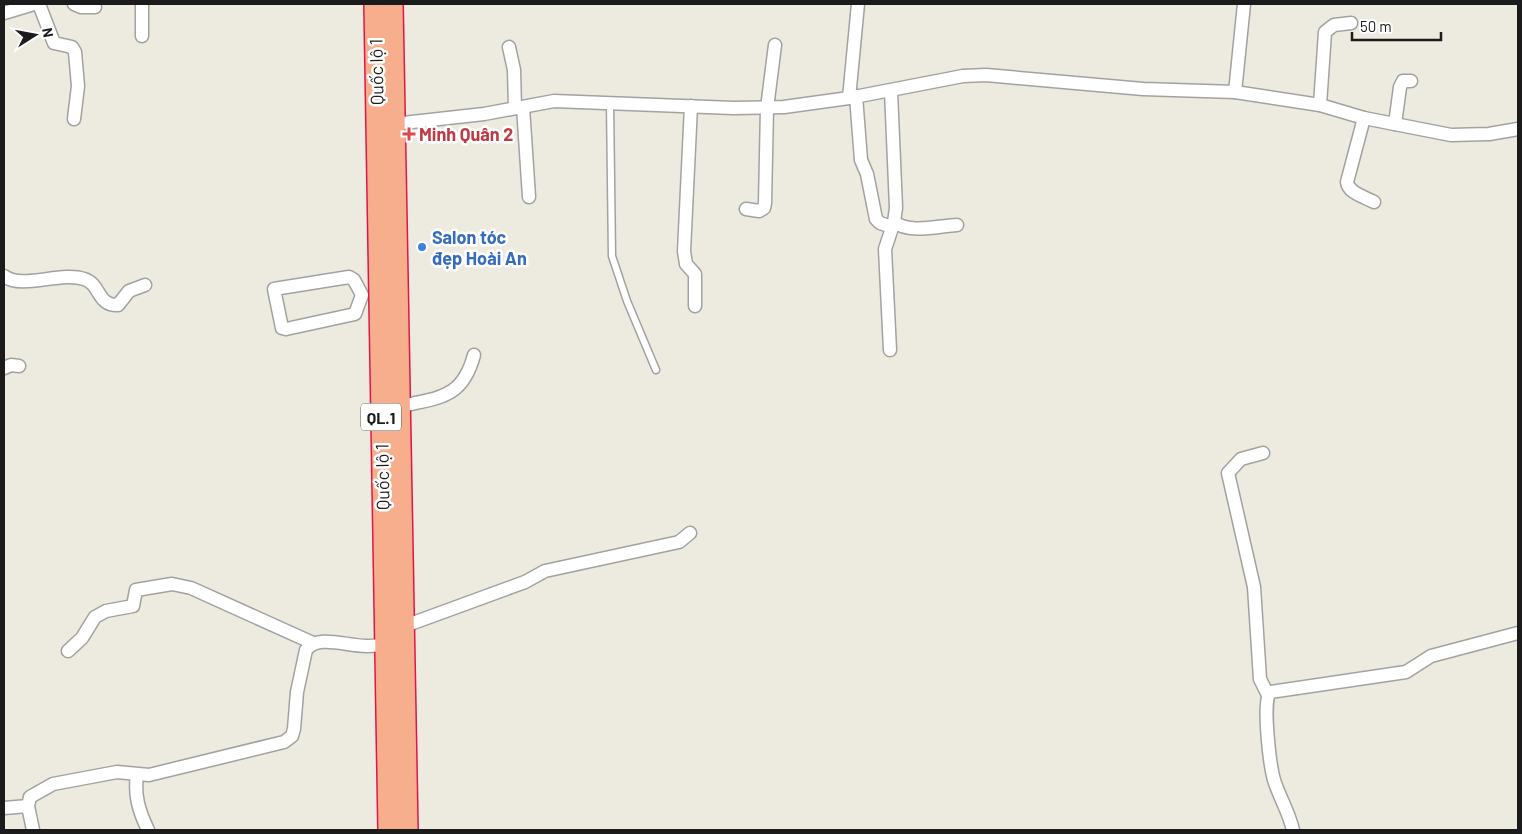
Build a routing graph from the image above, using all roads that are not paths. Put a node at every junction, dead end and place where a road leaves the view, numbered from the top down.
1 (34, 4) edge
2 (39, 4) edge
3 (74, 4) edge
4 (142, 4) edge
5 (375, 4) edge
6 (392, 4) edge
7 (858, 4) edge
8 (1244, 4) edge
9 (95, 7) dead end
10 (4, 13) edge
11 (1351, 23) dead end
12 (142, 36) dead end
13 (775, 45) dead end
14 (510, 47) dead end
15 (1411, 81) dead end
16 (891, 91) junction
17 (1235, 92) junction
18 (853, 97) junction
19 (610, 103) junction
20 (1320, 105) junction
21 (691, 106) junction
22 (519, 108) junction
23 (767, 108) junction
24 (1364, 118) junction
25 (74, 119) dead end
26 (394, 124) junction
27 (1395, 124) junction
28 (1518, 129) edge
29 (529, 197) dead end
30 (1374, 202) dead end
31 (746, 209) dead end
32 (893, 224) junction
33 (957, 225) dead end
34 (4, 276) edge
35 (145, 285) dead end
36 (371, 294) junction
37 (695, 306) dead end
38 (890, 350) dead end
39 (474, 355) dead end
40 (20, 366) dead end
41 (4, 368) edge
42 (656, 370) dead end
43 (398, 407) junction
44 (1263, 453) dead end
45 (690, 533) dead end
46 (402, 627) junction
47 (1518, 633) edge
48 (313, 643) junction
49 (385, 643) junction
50 (68, 651) dead end
51 (1268, 695) junction
52 (137, 775) junction
53 (28, 806) junction
54 (4, 808) edge
55 (33, 830) edge
56 (148, 830) edge
57 (389, 830) edge
58 (406, 830) edge
59 (1293, 830) edge

1 - 10 street
2 - 25 street
3 - 9 street
4 - 12 street
5 - 36 highway, Quốc lộ 1 / QL.1
6 - 26 highway, Quốc lộ 1 / QL.1
7 - 18 street
8 - 17 street
11 - 20 street
13 - 23 street
14 - 22 street
15 - 27 street
16 - 17 street
16 - 18 street
16 - 32 street
17 - 20 street
18 - 23 street
18 - 32 street
19 - 21 street
19 - 22 street
19 - 42 lane
20 - 24 street
21 - 23 street
21 - 37 street
22 - 26 street
22 - 29 street
23 - 31 street
24 - 27 street
24 - 30 street
26 - 43 highway, Quốc lộ 1 / QL.1
27 - 28 street
32 - 33 street
32 - 38 street
34 - 35 street
36 - 36 street
36 - 49 highway, Quốc lộ 1 / QL.1
39 - 43 street
40 - 41 street
43 - 46 highway, Quốc lộ 1 / QL.1
44 - 51 street
45 - 46 street
46 - 58 highway, Quốc lộ 1 / QL.1
47 - 51 street
48 - 49 street
48 - 50 street
48 - 52 street
49 - 57 highway, Quốc lộ 1 / QL.1
51 - 59 street
52 - 53 street
52 - 56 street
53 - 54 street
53 - 55 street

